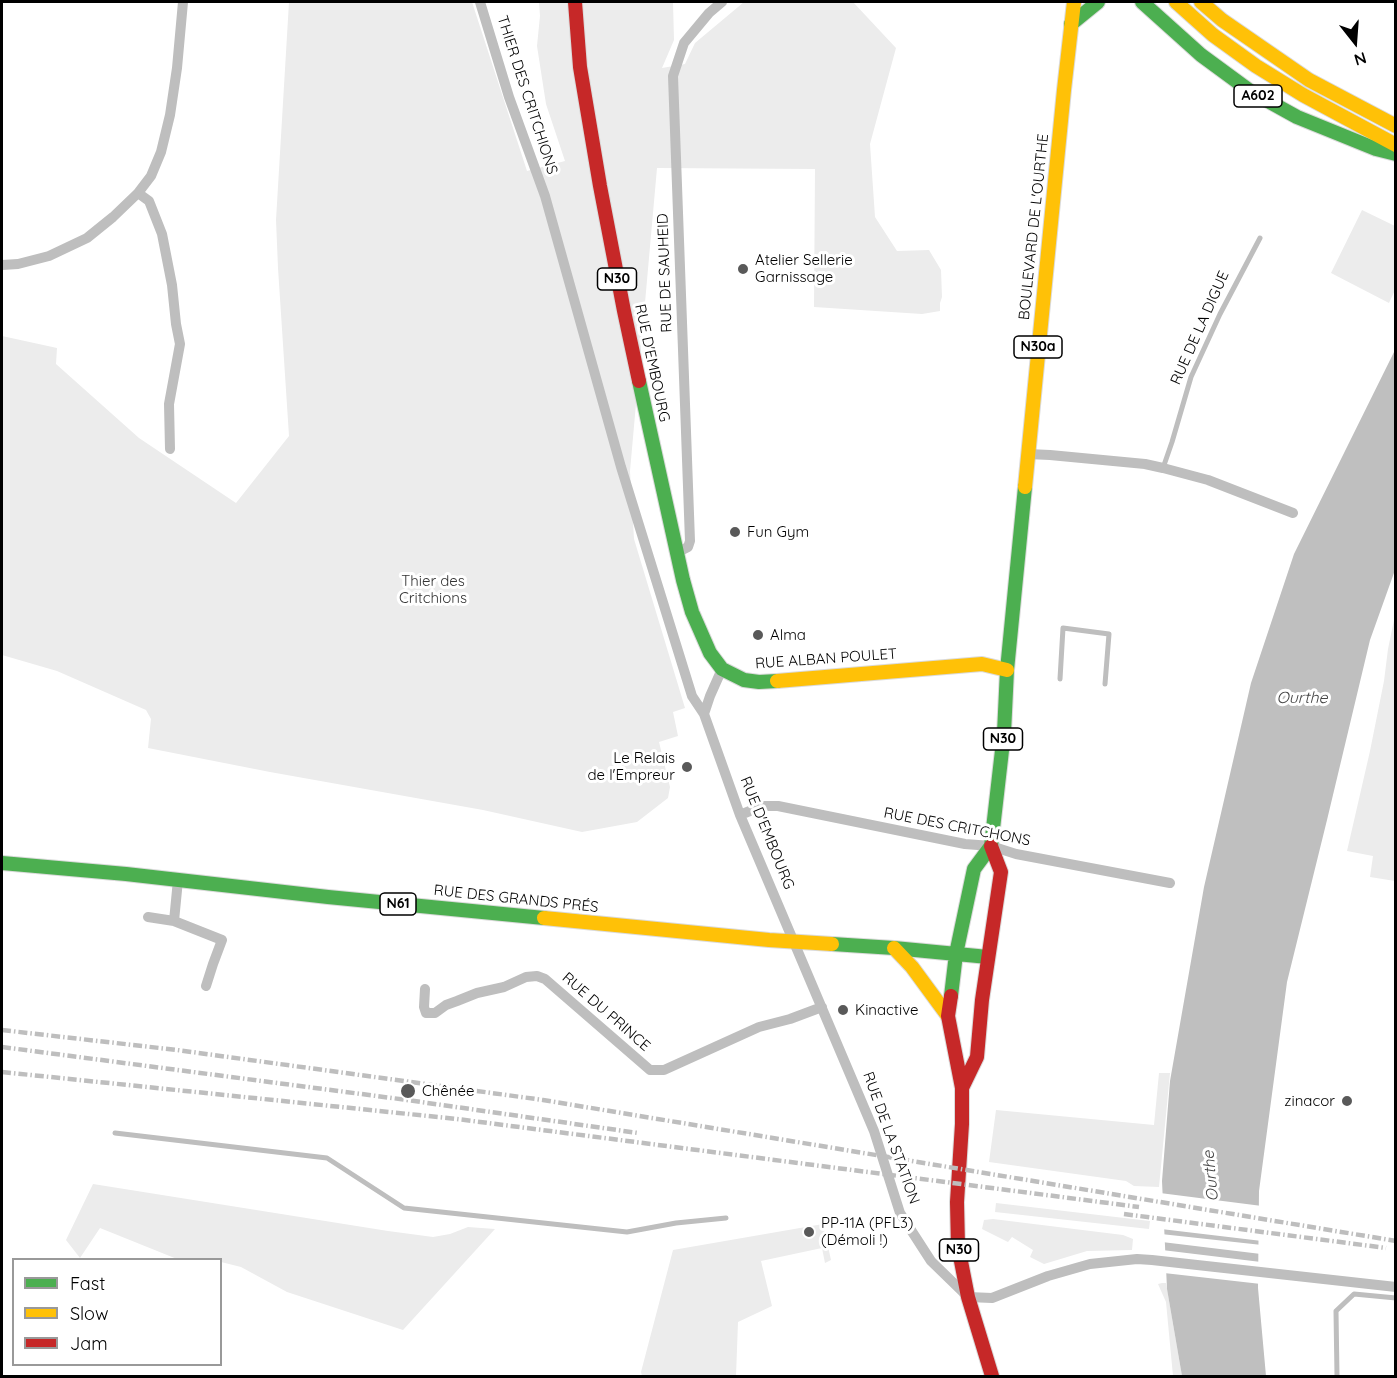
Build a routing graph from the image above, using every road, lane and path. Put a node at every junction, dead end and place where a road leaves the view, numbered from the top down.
1 (183, 2) edge
2 (480, 2) edge
3 (574, 2) edge
4 (722, 2) edge
5 (1074, 2) edge
6 (1098, 2) edge
7 (1142, 2) edge
8 (1176, 2) edge
9 (1201, 2) edge
10 (1071, 24) junction
11 (1395, 126) edge
12 (1395, 145) edge
13 (1395, 154) edge
14 (138, 193) junction
15 (1260, 238) dead end
16 (2, 266) edge
17 (170, 449) dead end
18 (1028, 454) junction
19 (1162, 468) junction
20 (1293, 513) dead end
21 (676, 554) junction
22 (722, 669) junction
23 (1007, 670) junction
24 (1060, 679) dead end
25 (1105, 684) dead end
26 (704, 714) junction
27 (740, 814) junction
28 (991, 846) junction
29 (2, 863) edge
30 (178, 880) junction
31 (1170, 883) dead end
32 (148, 917) dead end
33 (174, 921) junction
34 (794, 942) junction
35 (894, 948) junction
36 (956, 954) junction
37 (988, 957) junction
38 (206, 986) dead end
39 (425, 989) dead end
40 (822, 1007) junction
41 (948, 1016) junction
42 (962, 1088) junction
43 (115, 1133) dead end
44 (726, 1218) dead end
45 (1395, 1287) edge
46 (968, 1297) junction
47 (1395, 1298) edge
48 (992, 1377) edge
49 (1337, 1377) edge

1 - 14 street
2 - 26 street, THIER DES CRITCHIONS
3 - 21 main road, RUE D'EMBOURG / N30
4 - 21 street, RUE DE SAUHEID
5 - 10 main road, BOULEVARD DE L'OURTHE / N30a
6 - 10 main road
7 - 13 main road, A602
8 - 12 main road
9 - 11 main road
10 - 18 main road, BOULEVARD DE L'OURTHE / N30a
14 - 16 street
14 - 17 street
15 - 19 lane, RUE DE LA DIGUE
18 - 19 street
18 - 23 main road, BOULEVARD DE L'OURTHE / N30a
19 - 20 street
21 - 22 main road, N30
22 - 23 main road, RUE ALBAN POULET
22 - 26 street
23 - 28 main road, N30
24 - 25 lane
26 - 27 street, RUE D'EMBOURG
27 - 28 street, RUE DES CRITCHONS
27 - 34 street, RUE D'EMBOURG
28 - 31 street, RUE DES CRITCHONS
28 - 36 main road, N30
28 - 37 main road, N30
29 - 30 main road, RUE DES GRANDS PRÉS / N61
30 - 33 street
30 - 34 main road, RUE DES GRANDS PRÉS / N61
32 - 33 street
33 - 38 street
34 - 35 main road, RUE DES GRANDS PRÉS / N61
34 - 40 street, RUE DE LA STATION
35 - 36 main road, RUE DES GRANDS PRÉS / N61
35 - 41 main road
36 - 37 main road, RUE DES GRANDS PRÉS
36 - 41 main road, N30
37 - 42 main road, N30
39 - 40 street, RUE DU PRINCE
40 - 46 street, RUE DE LA STATION
41 - 42 main road, N30
42 - 46 main road, N30
43 - 44 lane
45 - 46 street
46 - 48 main road, RUE DE LA STATION / N30
47 - 49 lane

